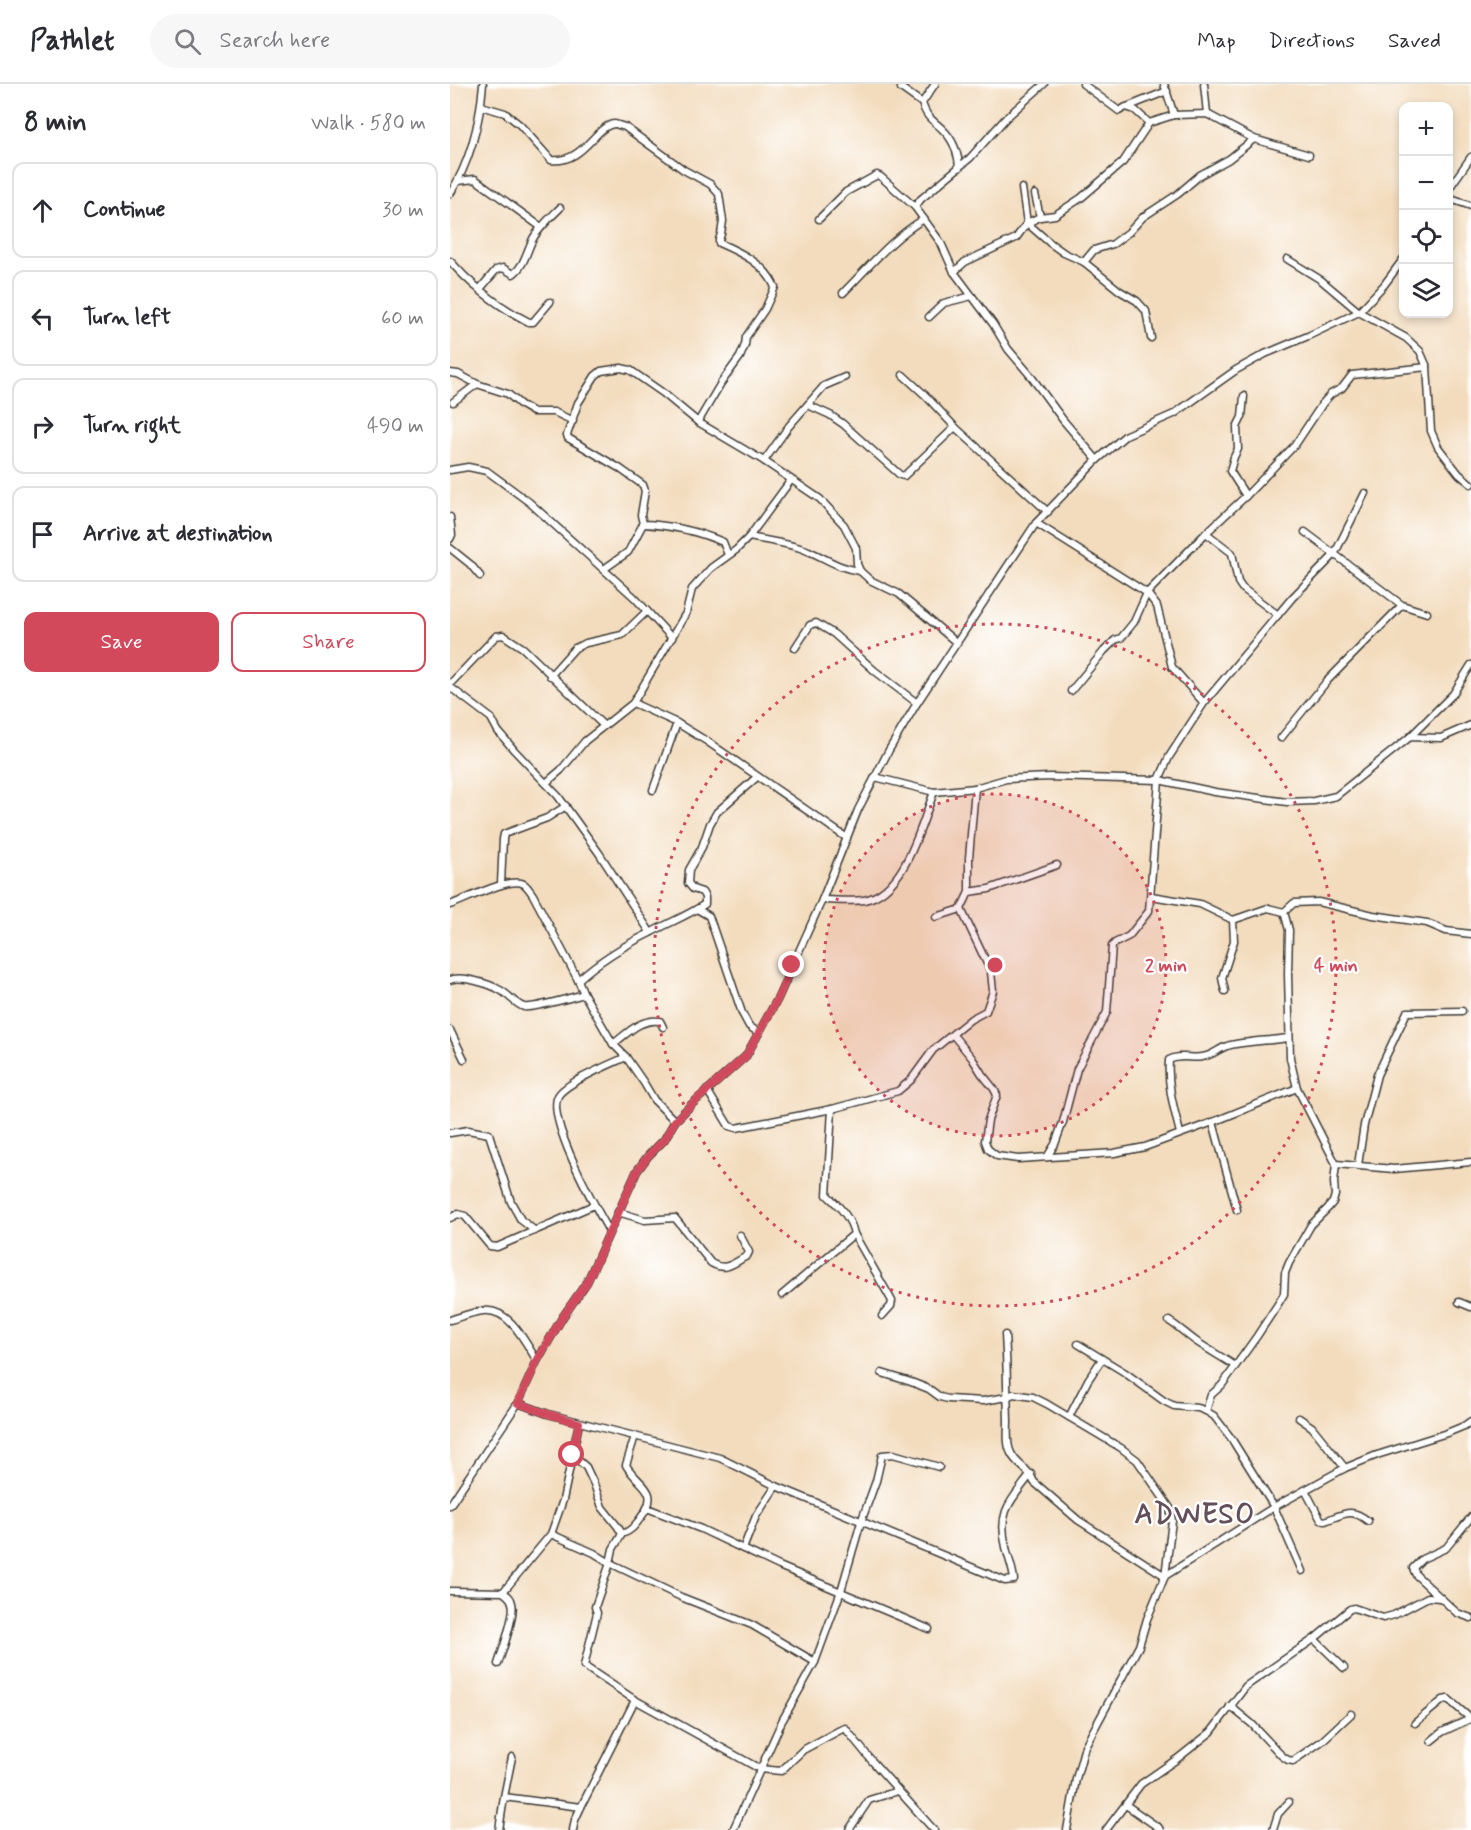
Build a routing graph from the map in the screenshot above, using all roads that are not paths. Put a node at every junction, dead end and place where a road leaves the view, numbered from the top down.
1 (483, 84) edge
2 (935, 84) edge
3 (1044, 84) edge
4 (1083, 84) edge
5 (1204, 84) edge
6 (901, 88) dead end
7 (1166, 88) edge
8 (922, 103) junction
9 (481, 106) junction
10 (1126, 107) junction
11 (1207, 114) junction
12 (1174, 116) junction
13 (1149, 123) junction
14 (1254, 139) junction
15 (1309, 155) dead end
16 (1471, 157) edge
17 (958, 168) junction
18 (458, 181) junction
19 (1453, 184) edge
20 (1022, 188) dead end
21 (450, 194) edge
22 (1035, 194) dead end
23 (1453, 199) edge
24 (1471, 206) edge
25 (915, 207) junction
26 (560, 208) dead end
27 (1040, 217) junction
28 (819, 219) dead end
29 (924, 219) junction
30 (1027, 224) junction
31 (541, 227) junction
32 (1287, 259) dead end
33 (450, 261) edge
34 (1084, 262) junction
35 (1400, 264) edge
36 (954, 272) junction
37 (480, 289) junction
38 (843, 293) dead end
39 (972, 296) junction
40 (550, 302) dead end
41 (1359, 312) junction
42 (929, 317) dead end
43 (1151, 338) dead end
44 (1427, 367) junction
45 (450, 373) edge
46 (903, 375) dead end
47 (845, 377) dead end
48 (477, 384) junction
49 (1244, 396) dead end
50 (453, 402) dead end
51 (808, 405) junction
52 (573, 421) junction
53 (698, 422) junction
54 (955, 427) junction
55 (1097, 459) junction
56 (764, 461) junction
57 (450, 470) edge
58 (791, 480) junction
59 (1471, 483) edge
60 (1365, 493) dead end
61 (1246, 496) junction
62 (1048, 512) junction
63 (450, 517) edge
64 (1036, 523) junction
65 (643, 524) junction
66 (1305, 532) dead end
67 (1206, 533) junction
68 (750, 537) junction
69 (450, 539) edge
70 (450, 548) edge
71 (728, 555) junction
72 (1334, 555) junction
73 (604, 569) junction
74 (860, 571) junction
75 (480, 576) dead end
76 (1147, 593) junction
77 (1402, 605) junction
78 (646, 611) junction
79 (1427, 613) dead end
80 (1278, 615) junction
81 (672, 638) junction
82 (957, 643) junction
83 (795, 648) dead end
84 (1471, 665) edge
85 (550, 676) junction
86 (450, 686) edge
87 (1071, 691) dead end
88 (633, 703) junction
89 (917, 703) junction
90 (1204, 703) junction
91 (677, 723) junction
92 (1471, 725) edge
93 (604, 726) junction
94 (1410, 737) junction
95 (1281, 738) dead end
96 (757, 777) junction
97 (875, 777) junction
98 (1159, 780) junction
99 (546, 783) junction
100 (975, 788) junction
101 (653, 790) dead end
102 (934, 792) junction
103 (566, 806) junction
104 (847, 838) junction
105 (1057, 866) dead end
106 (501, 884) junction
107 (969, 892) junction
108 (1151, 896) junction
109 (822, 900) junction
110 (450, 905) edge
111 (698, 909) junction
112 (961, 909) junction
113 (1284, 912) junction
114 (936, 917) dead end
115 (1233, 920) junction
116 (650, 932) junction
117 (1471, 934) edge
118 (450, 980) edge
119 (578, 980) junction
120 (1225, 991) dead end
121 (584, 994) junction
122 (1462, 1011) dead end
123 (663, 1027) dead end
124 (450, 1030) edge
125 (759, 1033) junction
126 (953, 1035) junction
127 (1288, 1038) junction
128 (613, 1044) junction
129 (626, 1057) junction
130 (464, 1059) dead end
131 (1297, 1088) junction
132 (707, 1090) junction
133 (832, 1109) junction
134 (675, 1121) junction
135 (1213, 1122) junction
136 (450, 1133) edge
137 (1180, 1133) junction
138 (1047, 1157) junction
139 (1471, 1162) edge
140 (1336, 1164) junction
141 (1358, 1165) junction
142 (594, 1205) junction
143 (1237, 1210) dead end
144 (618, 1212) junction
145 (450, 1218) edge
146 (534, 1230) junction
147 (609, 1232) junction
148 (854, 1234) junction
149 (740, 1235) dead end
150 (782, 1295) dead end
151 (1459, 1302) dead end
152 (1471, 1307) edge
153 (882, 1316) dead end
154 (450, 1320) edge
155 (1169, 1321) dead end
156 (1005, 1335) dead end
157 (1078, 1344) dead end
158 (1102, 1359) junction
159 (537, 1361) junction
160 (1235, 1366) junction
161 (882, 1373) dead end
162 (1007, 1397) junction
163 (518, 1403) junction
164 (1206, 1411) junction
165 (1070, 1417) junction
166 (1299, 1418) dead end
167 (1471, 1421) edge
168 (579, 1423) junction
169 (635, 1436) junction
170 (572, 1455) junction
171 (939, 1467) dead end
172 (1345, 1468) junction
173 (1031, 1474) junction
174 (776, 1486) junction
175 (1305, 1490) junction
176 (450, 1505) edge
177 (1274, 1507) junction
178 (648, 1508) junction
179 (1471, 1517) edge
180 (861, 1521) junction
181 (1368, 1521) dead end
182 (551, 1534) junction
183 (622, 1534) junction
184 (743, 1550) junction
185 (610, 1563) junction
186 (1302, 1571) dead end
187 (1165, 1576) junction
188 (450, 1591) edge
189 (841, 1591) junction
190 (503, 1592) junction
191 (1440, 1598) junction
192 (1471, 1618) edge
193 (929, 1629) dead end
194 (1314, 1639) junction
195 (815, 1662) junction
196 (498, 1664) dead end
197 (1344, 1668) dead end
198 (636, 1700) junction
199 (1230, 1706) junction
200 (1350, 1714) dead end
201 (1471, 1719) edge
202 (1415, 1723) dead end
203 (1431, 1742) dead end
204 (512, 1757) dead end
205 (760, 1769) junction
206 (898, 1791) junction
207 (504, 1797) junction
208 (1289, 1802) dead end
209 (1126, 1804) junction
210 (581, 1807) junction
211 (500, 1830) edge
212 (573, 1830) edge
213 (733, 1830) edge
214 (849, 1830) edge
215 (934, 1830) edge
216 (1067, 1830) edge
217 (1106, 1830) edge
218 (1160, 1830) edge
219 (1273, 1830) edge

1 - 9 street
2 - 8 street
3 - 17 street
4 - 10 street
5 - 11 street
6 - 8 street
7 - 10 street
7 - 12 street
8 - 17 street
9 - 18 street
9 - 53 street
10 - 13 street
11 - 12 street
11 - 14 street
12 - 13 street
13 - 27 street
14 - 15 street
14 - 34 street
16 - 19 street
17 - 25 street
18 - 21 street
18 - 31 street
20 - 30 street
22 - 27 street
23 - 24 street
25 - 28 street
25 - 29 street
26 - 31 street
27 - 30 street
29 - 36 street
29 - 38 street
30 - 34 street
30 - 36 street
31 - 37 street
32 - 41 street
33 - 37 street
34 - 43 street
35 - 41 street
36 - 39 street
37 - 40 street
39 - 42 street
39 - 55 street
41 - 44 street
41 - 55 street
44 - 59 street
44 - 61 street
45 - 48 street
46 - 54 street
47 - 51 street
48 - 50 street
48 - 52 street
49 - 61 street
51 - 54 street
51 - 56 street
52 - 53 street
52 - 65 street
53 - 56 street
54 - 62 street
55 - 62 street
56 - 58 street
57 - 73 street
58 - 68 street
58 - 74 street
60 - 72 street
61 - 67 street
62 - 64 street
63 - 69 street
64 - 76 street
64 - 82 street
65 - 71 street
65 - 73 street
66 - 72 street
67 - 76 street
67 - 80 street
68 - 71 street
68 - 74 street
70 - 75 street
71 - 81 street
72 - 77 street
72 - 80 street
73 - 78 street
74 - 82 street
76 - 87 street
76 - 90 street
77 - 79 street
77 - 95 street
78 - 81 street
78 - 85 street
80 - 90 street
81 - 88 street
82 - 89 street
83 - 89 street
84 - 94 street
85 - 86 street
85 - 93 street
86 - 99 street
88 - 91 street
88 - 93 street
89 - 97 street
90 - 98 street
91 - 96 street
91 - 101 street
92 - 94 street
93 - 99 street
94 - 98 street
96 - 104 street
96 - 111 street
97 - 102 street
97 - 104 street
98 - 100 street
98 - 108 street
99 - 103 street
100 - 102 street
100 - 107 street
102 - 109 street
103 - 106 street
103 - 116 street
104 - 109 street
105 - 107 street
106 - 110 street
106 - 119 street
107 - 112 street
108 - 115 street
108 - 138 street
109 - 125 street
111 - 116 street
111 - 125 street
112 - 114 street
112 - 126 street
113 - 115 street
113 - 117 street
113 - 127 street
115 - 120 street
116 - 119 street
118 - 121 street
119 - 121 street
121 - 128 street
122 - 141 street
123 - 128 street
124 - 130 street
125 - 132 street
126 - 133 street
126 - 138 street
127 - 131 street
127 - 137 street
128 - 129 street
129 - 134 street
129 - 142 street
131 - 135 street
131 - 140 street
132 - 133 street
132 - 134 street
133 - 148 street
134 - 144 street
135 - 137 street
135 - 143 street
136 - 146 street
137 - 138 street
139 - 141 street
140 - 141 street
140 - 160 street
142 - 146 street
142 - 147 street
144 - 147 street
144 - 149 street
145 - 146 street
147 - 159 street
148 - 150 street
148 - 153 street
151 - 152 street
154 - 159 street
155 - 160 street
156 - 162 street
157 - 158 street
158 - 164 street
158 - 165 street
159 - 163 street
160 - 164 street
161 - 162 street
162 - 165 street
162 - 173 street
163 - 168 street
163 - 176 street
164 - 177 street
165 - 187 street
166 - 172 street
167 - 172 street
168 - 169 street
168 - 170 street
169 - 174 street
169 - 178 street
170 - 182 street
170 - 183 street
171 - 180 street
172 - 175 street
173 - 180 street
173 - 187 street
174 - 180 street
174 - 184 street
175 - 177 street
175 - 181 street
177 - 186 street
177 - 187 street
178 - 183 street
178 - 184 street
179 - 191 street
180 - 189 street
182 - 185 street
182 - 190 street
183 - 185 street
184 - 189 street
185 - 195 street
185 - 198 street
187 - 216 street
188 - 190 street
189 - 193 street
189 - 195 street
190 - 196 street
191 - 192 street
191 - 194 street
194 - 197 street
194 - 199 street
195 - 205 street
198 - 205 street
198 - 210 street
199 - 200 street
199 - 209 street
201 - 202 street
201 - 203 street
204 - 207 street
205 - 206 street
205 - 213 street
206 - 214 street
206 - 215 street
207 - 210 street
207 - 211 street
208 - 219 street
209 - 217 street
209 - 218 street
210 - 212 street

